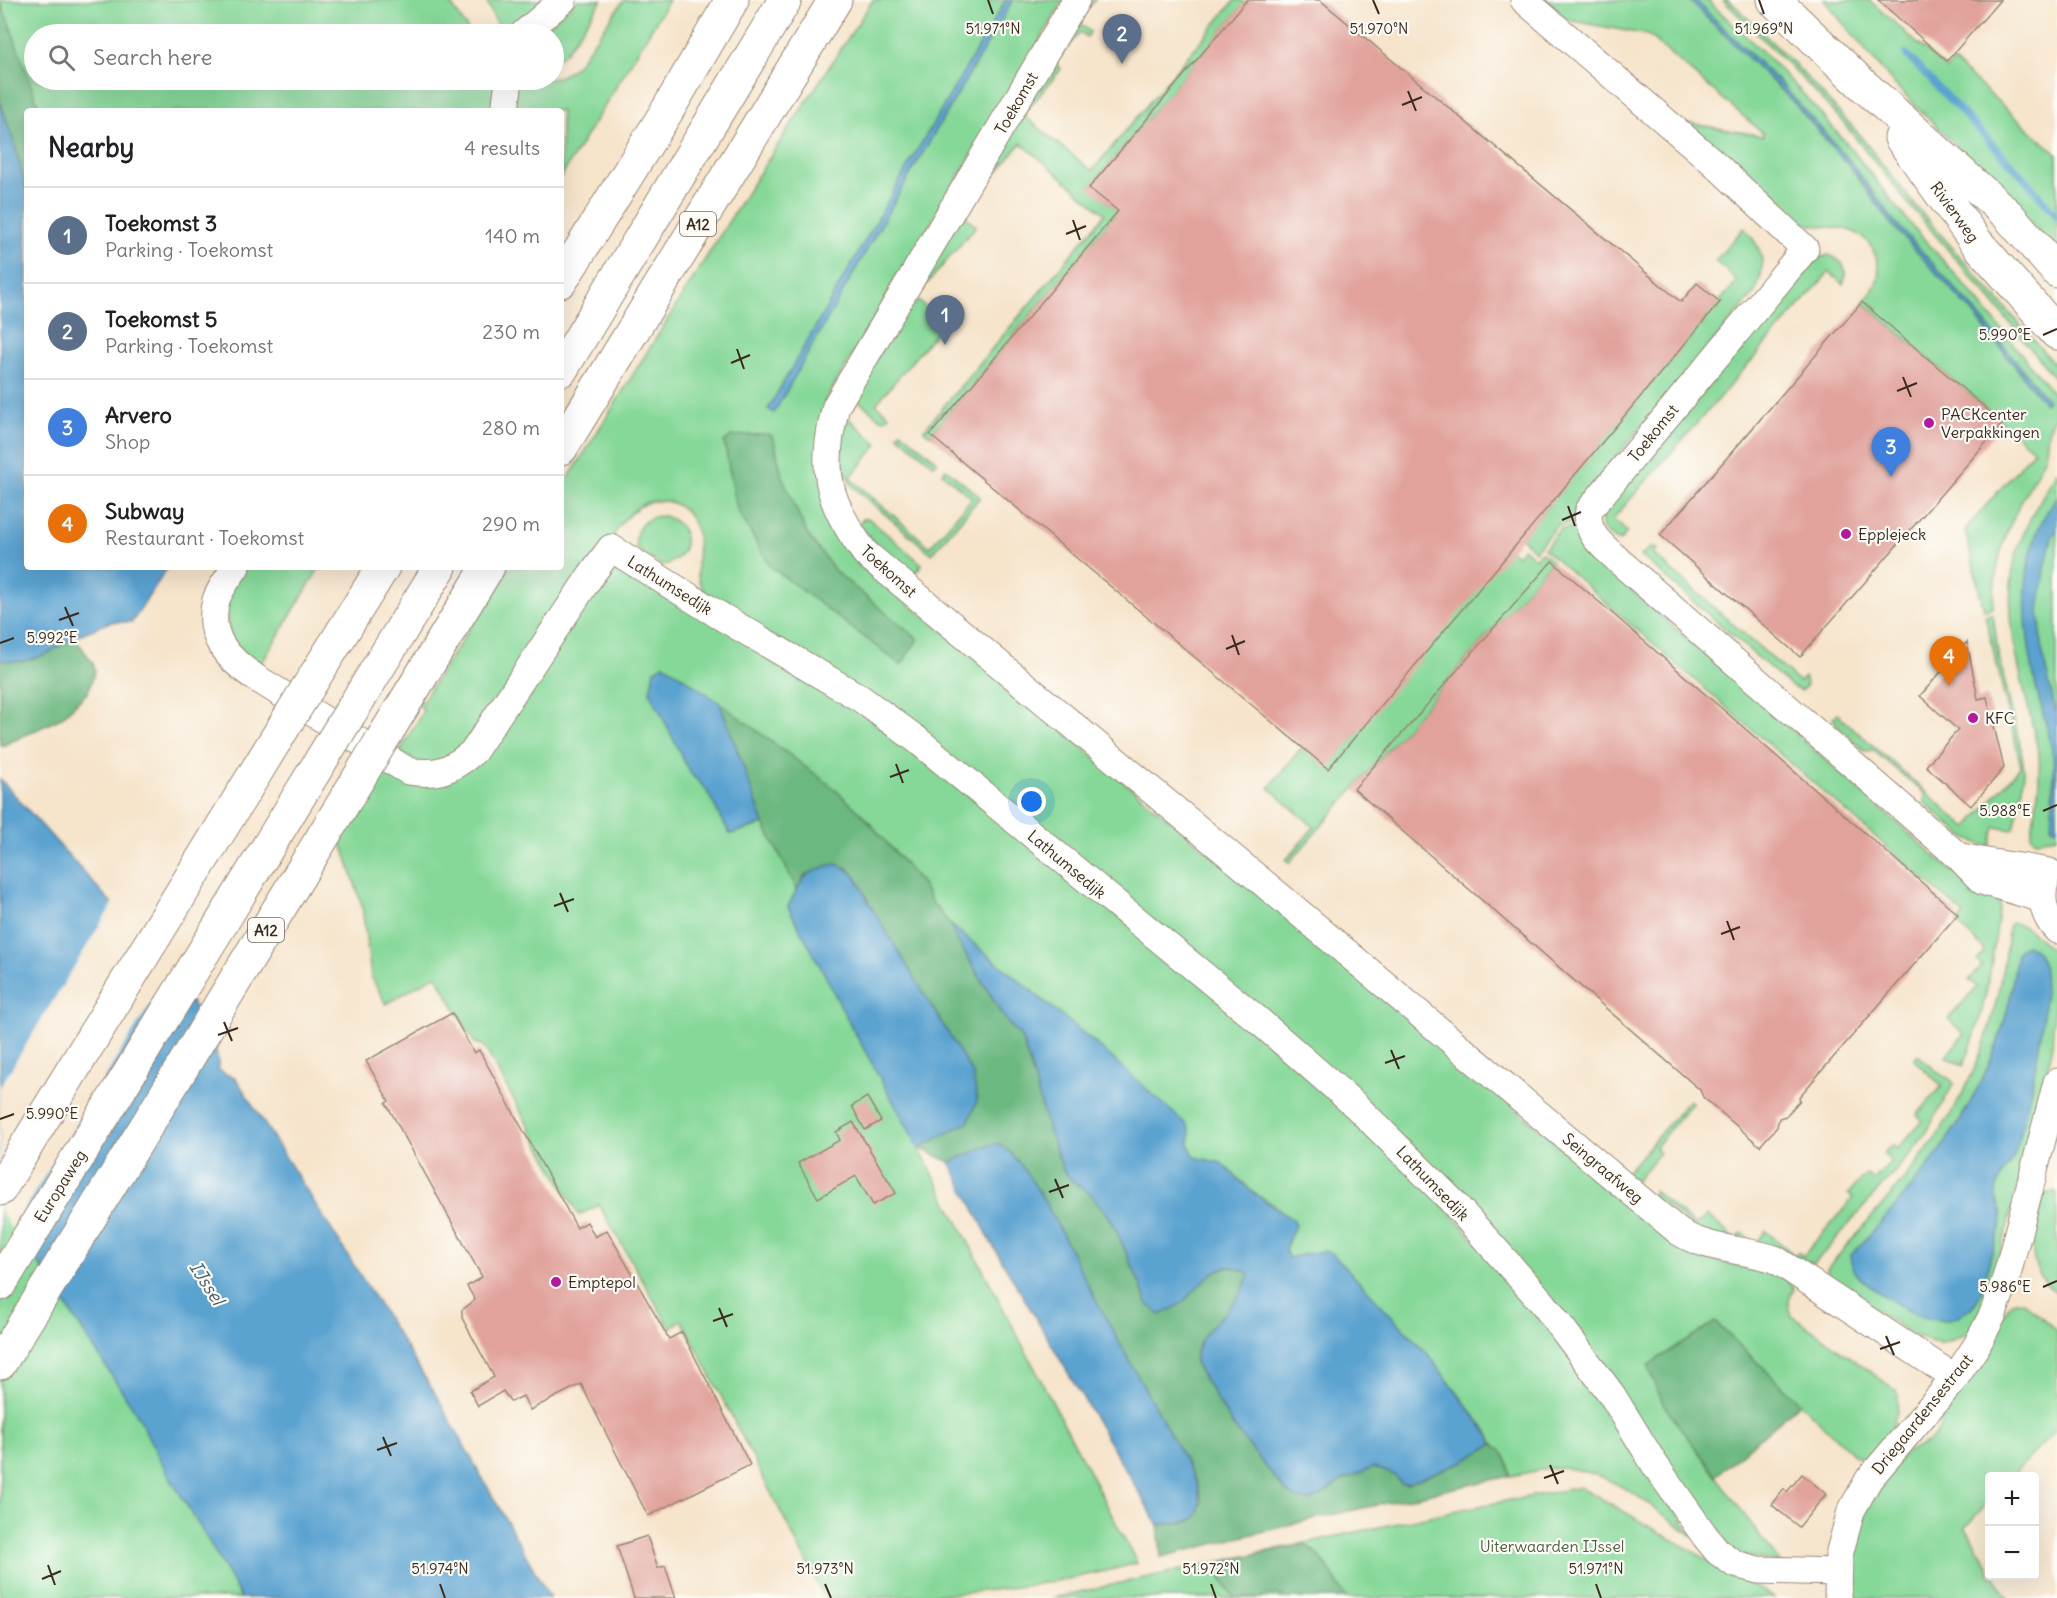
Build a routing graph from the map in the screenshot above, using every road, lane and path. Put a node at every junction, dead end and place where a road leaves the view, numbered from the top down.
1 (563, 0) edge
2 (732, 0) edge
3 (785, 0) edge
4 (835, 0) edge
5 (1076, 0) edge
6 (1524, 0) edge
7 (1774, 0) edge
8 (535, 24) edge
9 (1863, 85) junction
10 (507, 90) edge
11 (505, 108) edge
12 (2057, 271) edge
13 (564, 276) edge
14 (2057, 333) edge
15 (564, 365) edge
16 (564, 443) edge
17 (234, 570) edge
18 (381, 570) edge
19 (438, 570) edge
20 (487, 570) edge
21 (1958, 856) junction
22 (2053, 866) edge
23 (2043, 899) junction
24 (1284, 900) joint
25 (2057, 930) edge
26 (2057, 1082) edge
27 (0, 1189) edge
28 (0, 1284) edge
29 (0, 1363) edge
30 (1955, 1378) junction
31 (1838, 1585) edge

1 - 8 street
2 - 13 main road
3 - 15 main road, A12
4 - 16 main road, A12
5 - 24 street, Toekomst
6 - 21 street, Toekomst
7 - 9 main road, Rivierweg
9 - 12 main road, Rivierweg
9 - 14 main road, Rivierweg
10 - 11 street
17 - 31 street, Lathumsedijk
18 - 27 main road, bridge
19 - 28 main road, Europaweg / A12, bridge
20 - 29 main road, A12, bridge
21 - 22 street, Toekomst
21 - 23 street, Toekomst
22 - 23 street
23 - 25 street
24 - 30 street, Seingraafweg
26 - 30 street, Driegaardensestraat
30 - 31 street, Driegaardensestraat

